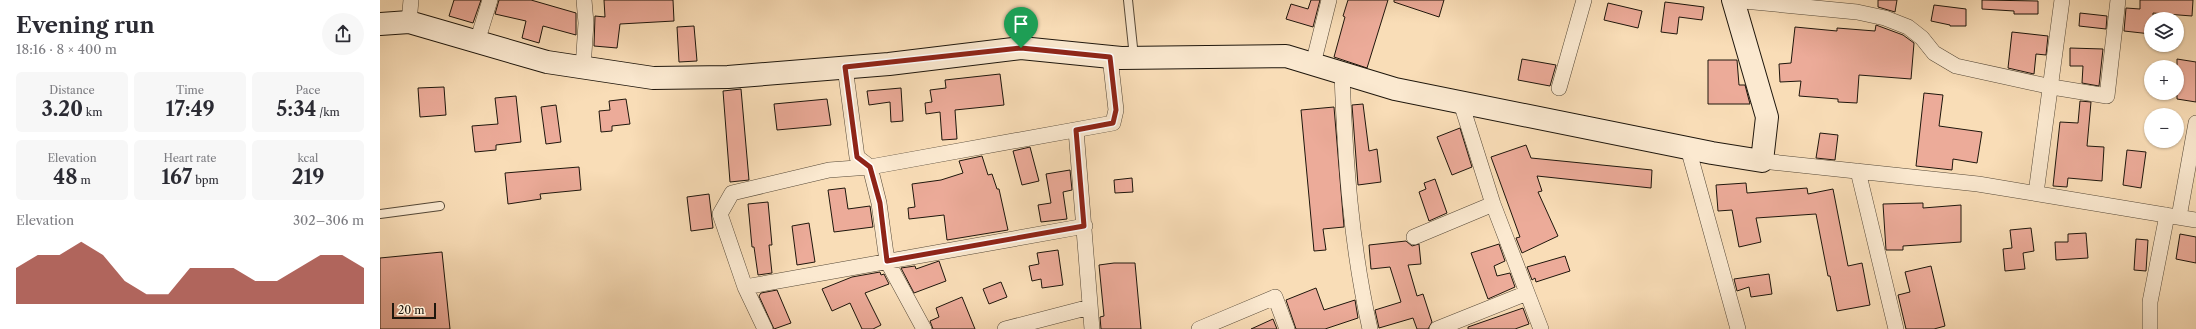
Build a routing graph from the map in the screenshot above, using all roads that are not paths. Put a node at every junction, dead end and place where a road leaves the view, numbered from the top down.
1 (411, 0) edge
2 (490, 0) edge
3 (584, 0) edge
4 (1128, 0) edge
5 (1329, 0) edge
6 (1584, 0) edge
7 (1733, 0) edge
8 (2062, 0) edge
9 (2118, 0) edge
10 (1818, 4) edge
11 (409, 22) junction
12 (380, 24) edge
13 (477, 42) junction
14 (1110, 57) junction
15 (1134, 58) junction
16 (1313, 64) junction
17 (845, 67) junction
18 (583, 68) junction
19 (1342, 73) junction
20 (2052, 87) junction
21 (1559, 88) dead end
22 (1461, 103) junction
23 (2196, 123) edge
24 (1076, 130) junction
25 (1688, 148) junction
26 (1762, 161) junction
27 (870, 167) junction
28 (1858, 171) junction
29 (2036, 193) junction
30 (1494, 204) junction
31 (440, 206) dead end
32 (380, 214) edge
33 (2173, 216) junction
34 (2196, 220) edge
35 (1084, 226) junction
36 (1414, 237) dead end
37 (887, 261) junction
38 (745, 287) junction
39 (1527, 293) junction
40 (1090, 307) junction
41 (919, 328) edge
42 (765, 329) edge
43 (1005, 329) edge
44 (1092, 329) edge
45 (1199, 329) edge
46 (1287, 329) edge
47 (1370, 329) edge
48 (1437, 329) edge
49 (1541, 329) edge
50 (1738, 329) edge
51 (1896, 329) edge
52 (2150, 329) edge

1 - 11 street
2 - 13 street
3 - 18 street
4 - 15 lane
5 - 16 street
6 - 21 street
7 - 10 street
7 - 26 street
8 - 20 street
9 - 20 street
10 - 20 street
11 - 12 street
11 - 13 street
13 - 18 street
14 - 15 street
14 - 17 street
14 - 24 street
15 - 16 street
16 - 19 street
17 - 18 street
17 - 27 street
19 - 22 street
19 - 47 street
20 - 29 street
22 - 25 street
22 - 30 street
23 - 33 street
24 - 27 street
24 - 35 street
25 - 26 street
25 - 50 street
26 - 28 street
27 - 37 street
27 - 38 street
28 - 29 street
28 - 51 street
29 - 33 street
30 - 36 street
30 - 39 street
31 - 32 lane
33 - 34 street
33 - 52 street
35 - 37 street
35 - 40 street
37 - 38 street
37 - 41 street
38 - 42 street
39 - 48 street
39 - 49 street
40 - 43 street
40 - 44 street
45 - 46 street

